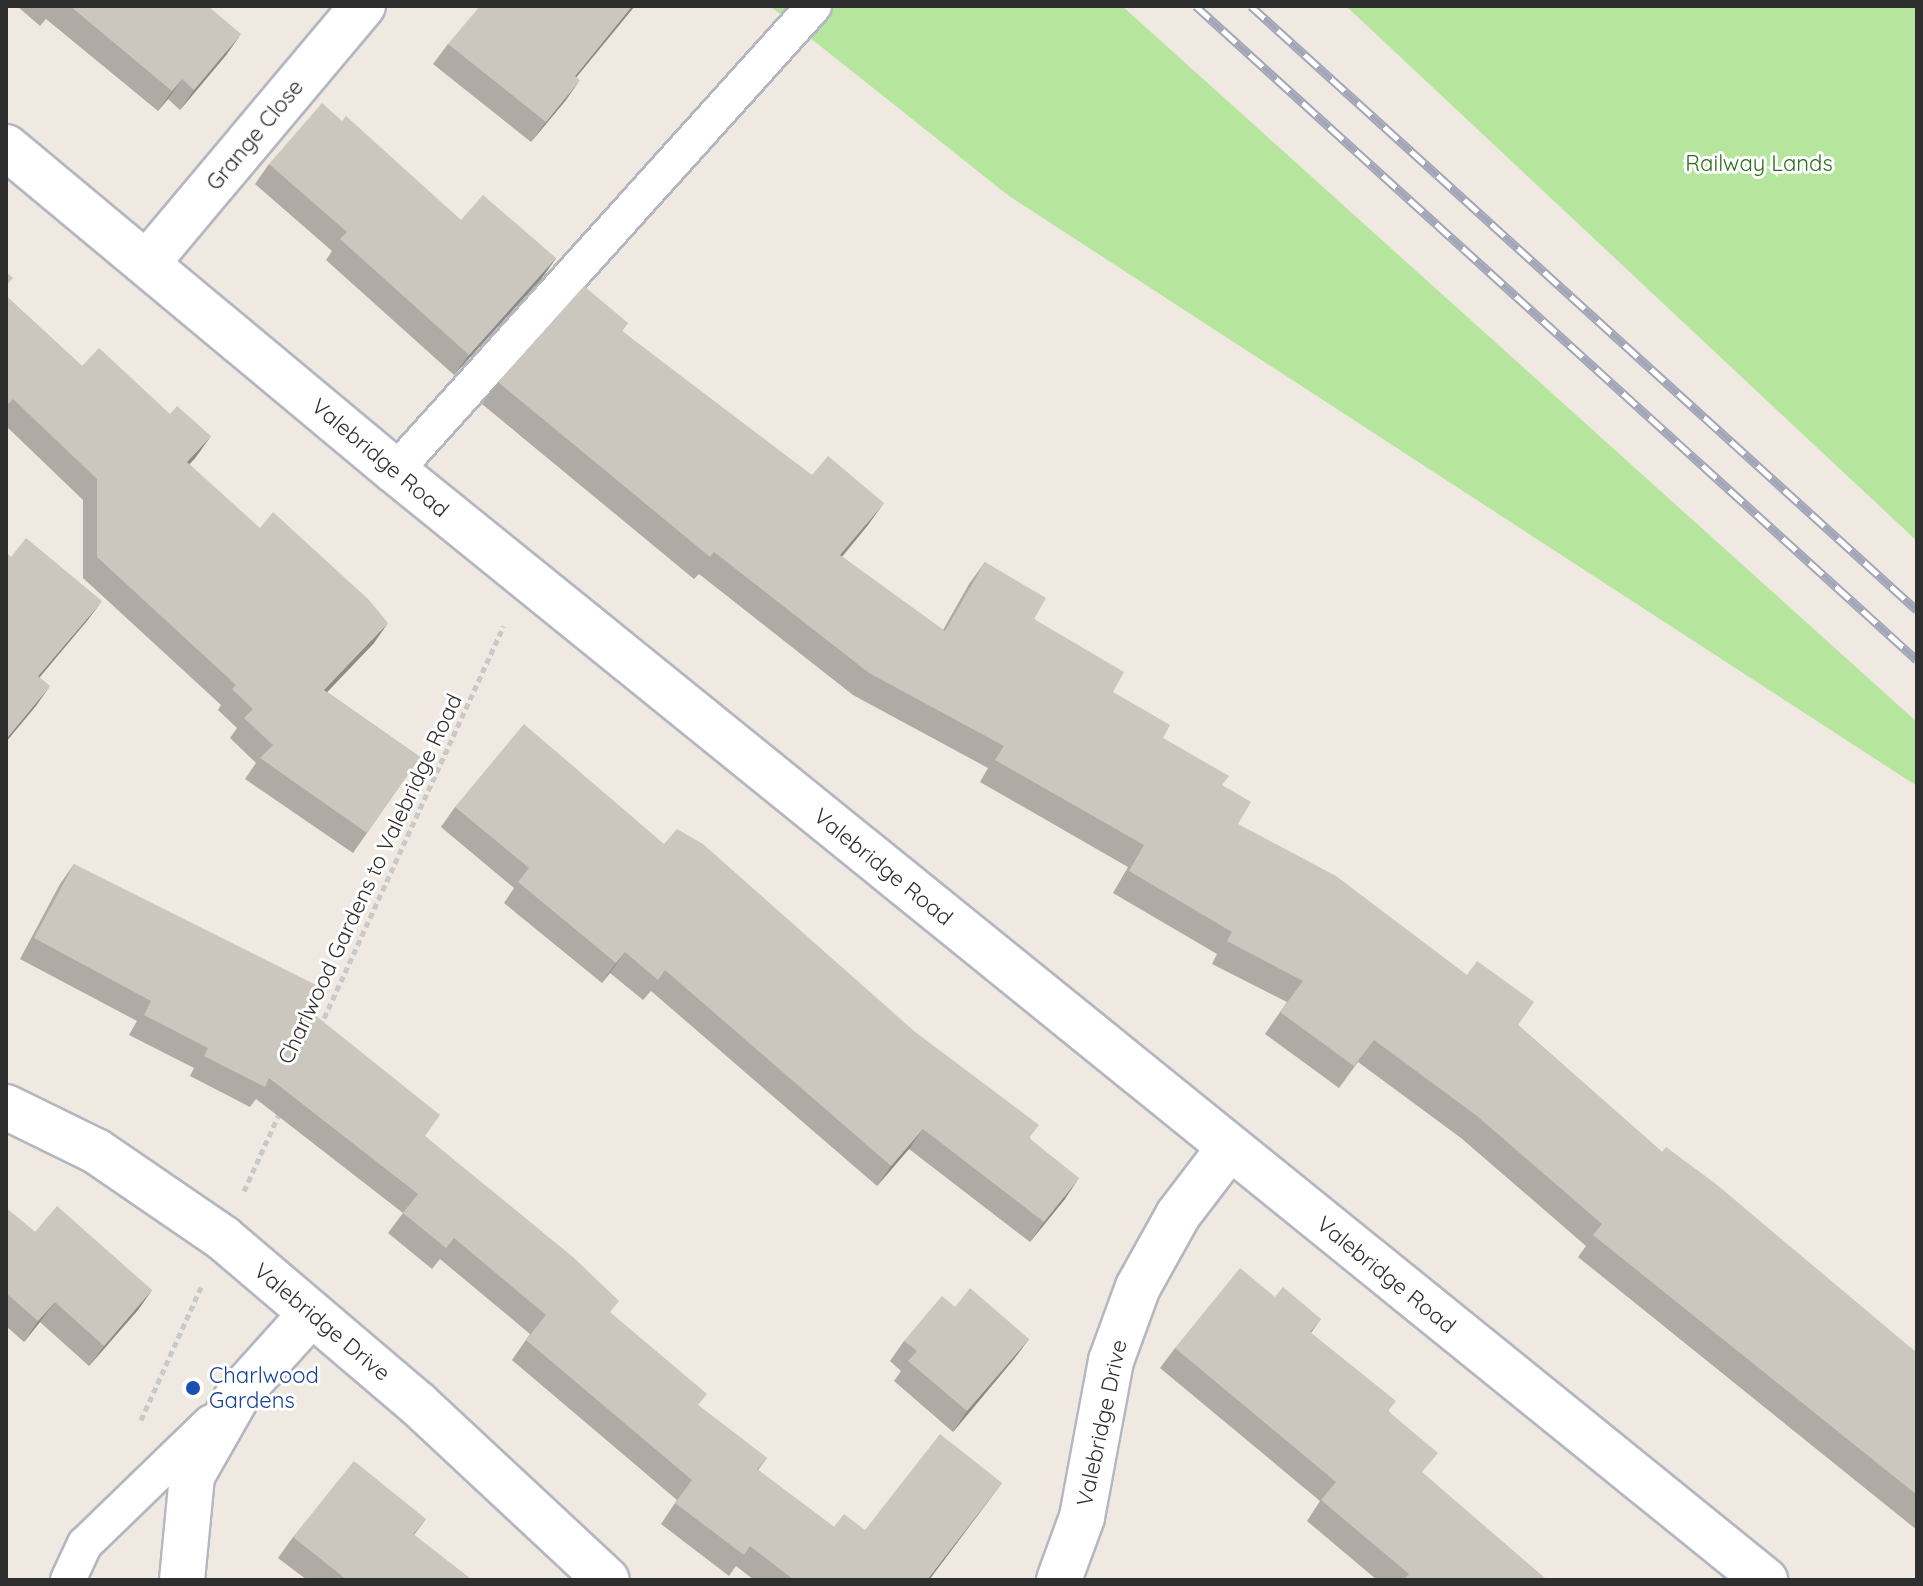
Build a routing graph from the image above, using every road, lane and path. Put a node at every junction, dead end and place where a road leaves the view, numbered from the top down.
1 (363, 6) edge
2 (814, 6) edge
3 (6, 147) edge
4 (147, 263) junction
5 (395, 471) junction
6 (527, 577) junction
7 (315, 1037) edge
8 (6, 1107) edge
9 (282, 1109) edge
10 (1229, 1148) junction
11 (223, 1238) junction
12 (311, 1314) junction
13 (238, 1395) junction
14 (135, 1434) dead end
15 (68, 1580) edge
16 (182, 1580) edge
17 (607, 1580) edge
18 (1059, 1580) edge
19 (1765, 1580) edge

1 - 4 street, Grange Close
2 - 5 lane
3 - 4 street, Valebridge Road
4 - 5 street, Valebridge Road
5 - 6 street, Valebridge Road
6 - 7 path, Charlwood Gardens to Valebridge Road
6 - 10 street, Valebridge Road
8 - 11 street, Valebridge Drive
9 - 11 path
10 - 18 street, Valebridge Drive
10 - 19 street, Valebridge Road
11 - 12 street, Valebridge Drive
11 - 14 path
12 - 13 street
12 - 17 street, Valebridge Drive
13 - 15 lane
13 - 16 street

